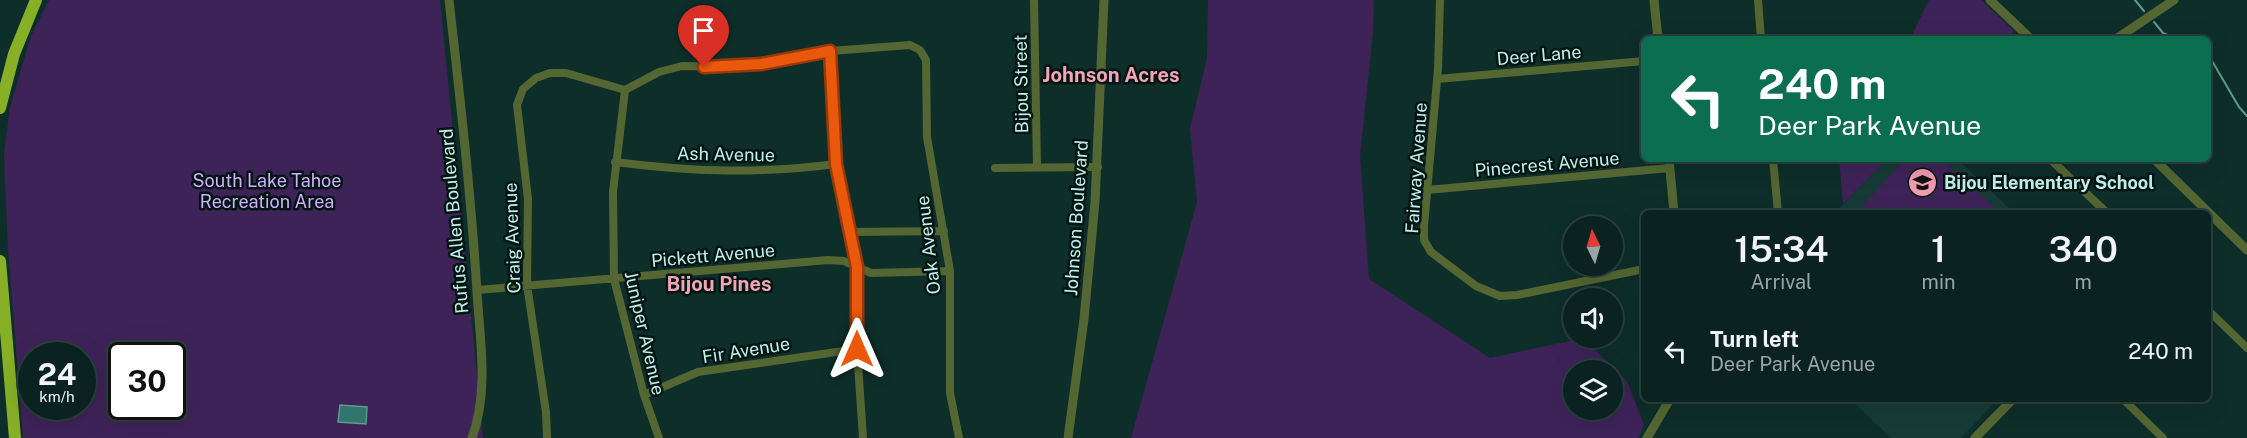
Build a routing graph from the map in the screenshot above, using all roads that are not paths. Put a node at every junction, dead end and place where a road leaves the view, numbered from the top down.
1 (36, 0) edge
2 (449, 0) edge
3 (1034, 0) edge
4 (1104, 0) edge
5 (1440, 0) edge
6 (1654, 0) edge
7 (1758, 0) edge
8 (1990, 0) edge
9 (2174, 0) edge
10 (1658, 36) edge
11 (1761, 36) edge
12 (2028, 36) edge
13 (2120, 36) edge
14 (830, 51) junction
15 (1641, 61) edge
16 (1437, 79) junction
17 (625, 90) junction
18 (0, 108) edge
19 (615, 162) junction
20 (1773, 162) edge
21 (2053, 162) edge
22 (2157, 162) edge
23 (836, 164) junction
24 (1669, 164) edge
25 (1037, 167) junction
26 (1098, 167) junction
27 (995, 168) dead end
28 (1427, 190) junction
29 (2199, 209) edge
30 (1674, 210) edge
31 (1778, 210) edge
32 (2104, 210) edge
33 (2211, 219) edge
34 (944, 231) junction
35 (851, 232) junction
36 (2247, 250) edge
37 (0, 261) edge
38 (857, 267) junction
39 (1641, 270) edge
40 (950, 271) junction
41 (614, 279) junction
42 (527, 285) junction
43 (477, 290) junction
44 (2, 295) edge
45 (2211, 313) edge
46 (2247, 348) edge
47 (857, 349) junction
48 (644, 395) junction
49 (6, 402) edge
50 (1668, 402) edge
51 (2010, 402) edge
52 (2126, 402) edge
53 (1978, 437) edge
54 (15, 438) edge
55 (472, 438) edge
56 (547, 438) edge
57 (659, 438) edge
58 (863, 438) edge
59 (959, 438) edge
60 (1068, 438) edge
61 (1647, 438) edge
62 (2163, 438) edge

1 - 18 highway
2 - 43 street, Rufus Allen Boulevard
3 - 25 street, Bijou Street
4 - 26 street, Johnson Boulevard
5 - 16 street, Fairway Avenue
6 - 10 street
7 - 11 street
8 - 12 street
9 - 13 street
14 - 17 street
14 - 23 street
14 - 34 street, Oak Avenue
15 - 16 street, Deer Lane
16 - 28 street, Fairway Avenue
17 - 19 street, Juniper Avenue
17 - 42 street, Craig Avenue
19 - 23 street, Ash Avenue
19 - 41 street, Juniper Avenue
20 - 31 street
21 - 32 street
22 - 29 street
23 - 35 street
24 - 28 street, Pinecrest Avenue
24 - 30 street
25 - 26 street
25 - 27 street
26 - 60 street, Johnson Boulevard
28 - 39 street, Fairway Avenue
33 - 36 street
34 - 35 street
34 - 40 street, Oak Avenue
35 - 38 street
37 - 44 highway
38 - 40 street, Pickett Avenue
38 - 41 street, Pickett Avenue
38 - 47 street
40 - 59 street, Oak Avenue
41 - 42 street, Pickett Avenue
41 - 48 street, Juniper Avenue
42 - 43 street, Pickett Avenue
42 - 56 street, Craig Avenue
43 - 55 street, Rufus Allen Boulevard
44 - 49 highway
45 - 46 street
47 - 48 street, Fir Avenue
47 - 58 street
48 - 57 street, Juniper Avenue
49 - 54 highway
50 - 61 street
51 - 53 street
52 - 62 street

